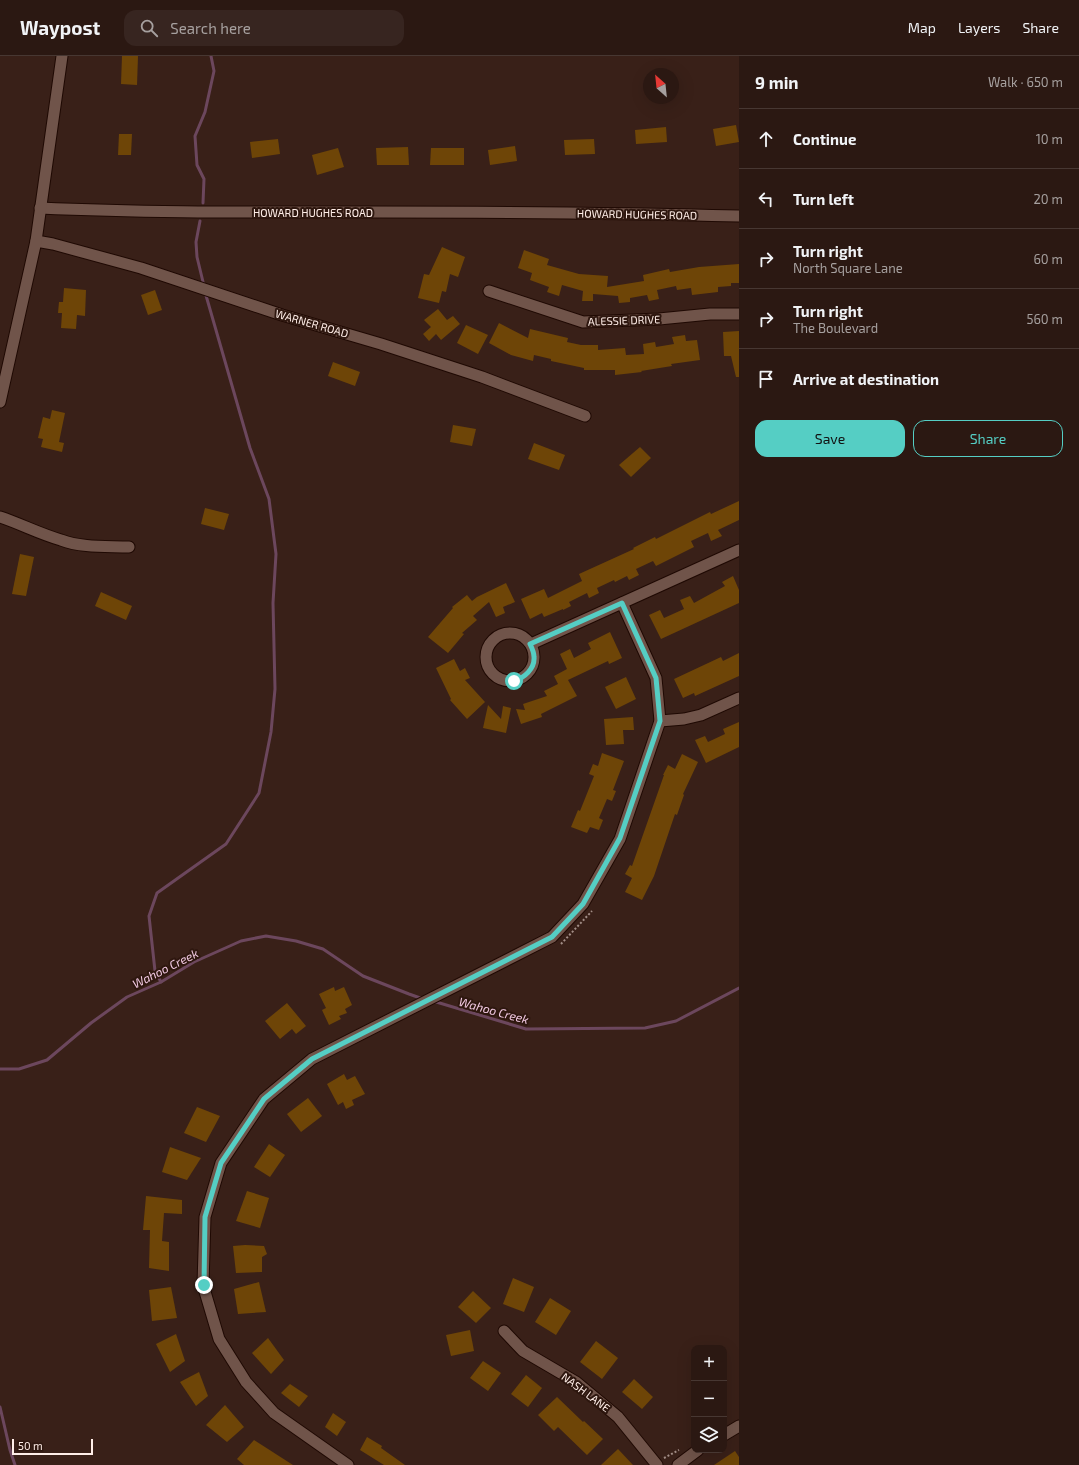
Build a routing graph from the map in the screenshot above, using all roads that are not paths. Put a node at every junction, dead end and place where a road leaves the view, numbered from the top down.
1 (62, 56) edge
2 (40, 208) junction
3 (739, 216) edge
4 (36, 241) junction
5 (489, 291) dead end
6 (739, 314) edge
7 (0, 402) edge
8 (585, 416) dead end
9 (0, 517) edge
10 (129, 547) dead end
11 (739, 550) edge
12 (622, 603) junction
13 (530, 644) junction
14 (739, 698) edge
15 (660, 721) junction
16 (504, 1331) dead end
17 (739, 1426) edge
18 (727, 1433) edge
19 (694, 1453) edge
20 (656, 1464) edge
21 (348, 1465) edge
22 (678, 1465) edge

1 - 2 street
2 - 3 street, HOWARD HUGHES ROAD
2 - 4 street
4 - 7 street
4 - 8 street, WARNER ROAD
5 - 6 street, ALESSIE DRIVE
9 - 10 street
11 - 12 street
12 - 13 street
12 - 15 street
13 - 13 street
14 - 15 street
15 - 21 street
16 - 20 street, NASH LANE
17 - 18 street
19 - 22 street

